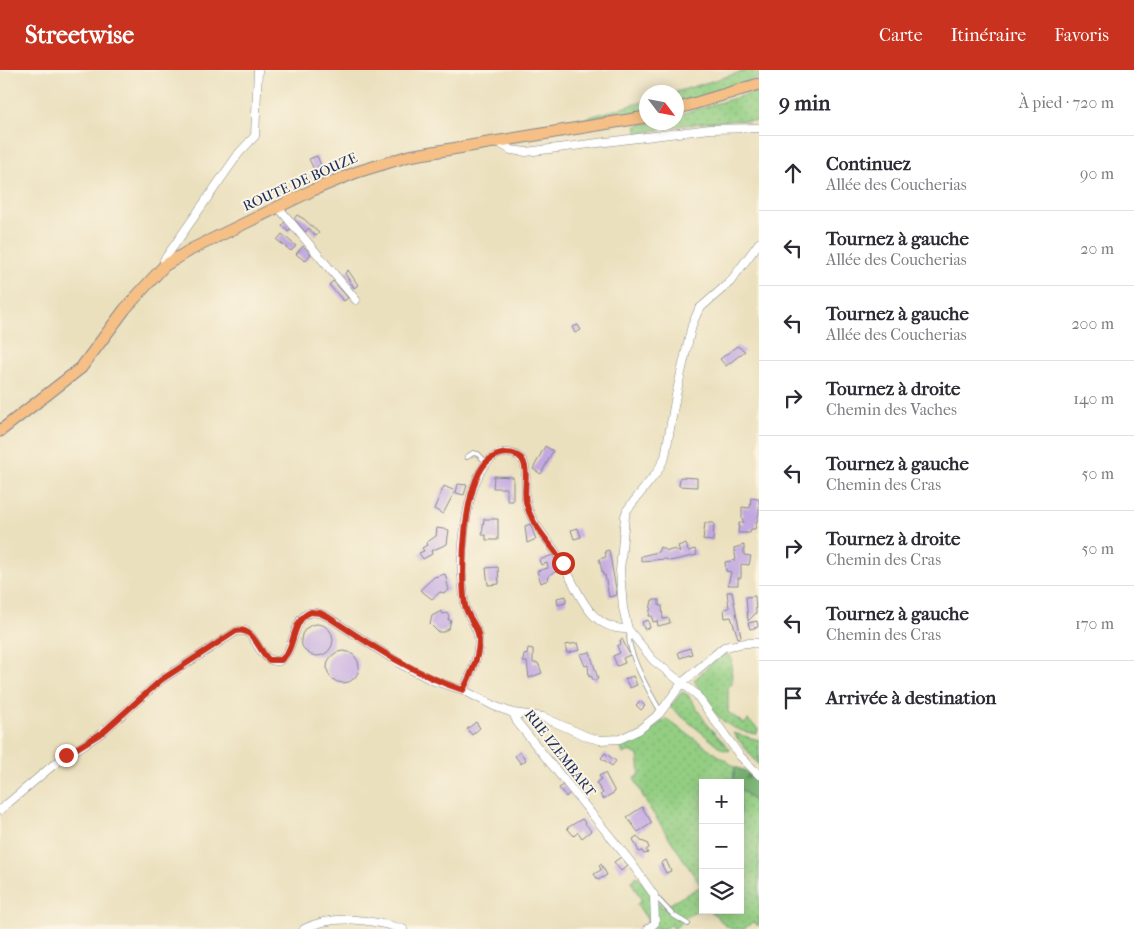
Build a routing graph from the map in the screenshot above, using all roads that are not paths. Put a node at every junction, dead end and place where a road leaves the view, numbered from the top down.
1 (258, 70) edge
2 (759, 84) edge
3 (684, 107) edge
4 (639, 118) edge
5 (759, 128) edge
6 (496, 141) junction
7 (278, 207) junction
8 (759, 243) edge
9 (164, 266) junction
10 (356, 300) dead end
11 (0, 431) edge
12 (467, 457) dead end
13 (486, 462) junction
14 (630, 630) junction
15 (759, 643) edge
16 (683, 682) junction
17 (463, 690) junction
18 (661, 712) junction
19 (513, 713) junction
20 (759, 775) edge
21 (0, 810) edge
22 (654, 895) junction
23 (688, 924) dead end
24 (304, 929) edge
25 (403, 929) edge
26 (648, 929) edge

1 - 9 street
2 - 3 main road
4 - 6 main road, ROUTE DE BOUZE
5 - 6 street
6 - 7 main road, ROUTE DE BOUZE
7 - 9 main road, ROUTE DE BOUZE
7 - 10 street
8 - 14 street
9 - 11 main road, ROUTE DE BOUZE
12 - 13 lane
13 - 14 street
13 - 17 street
14 - 16 street
14 - 18 lane
15 - 16 street
16 - 18 street
16 - 20 street
17 - 19 street
17 - 21 street
18 - 19 street
19 - 22 street, RUE IZEMBART
22 - 23 lane
22 - 26 street
24 - 25 street

